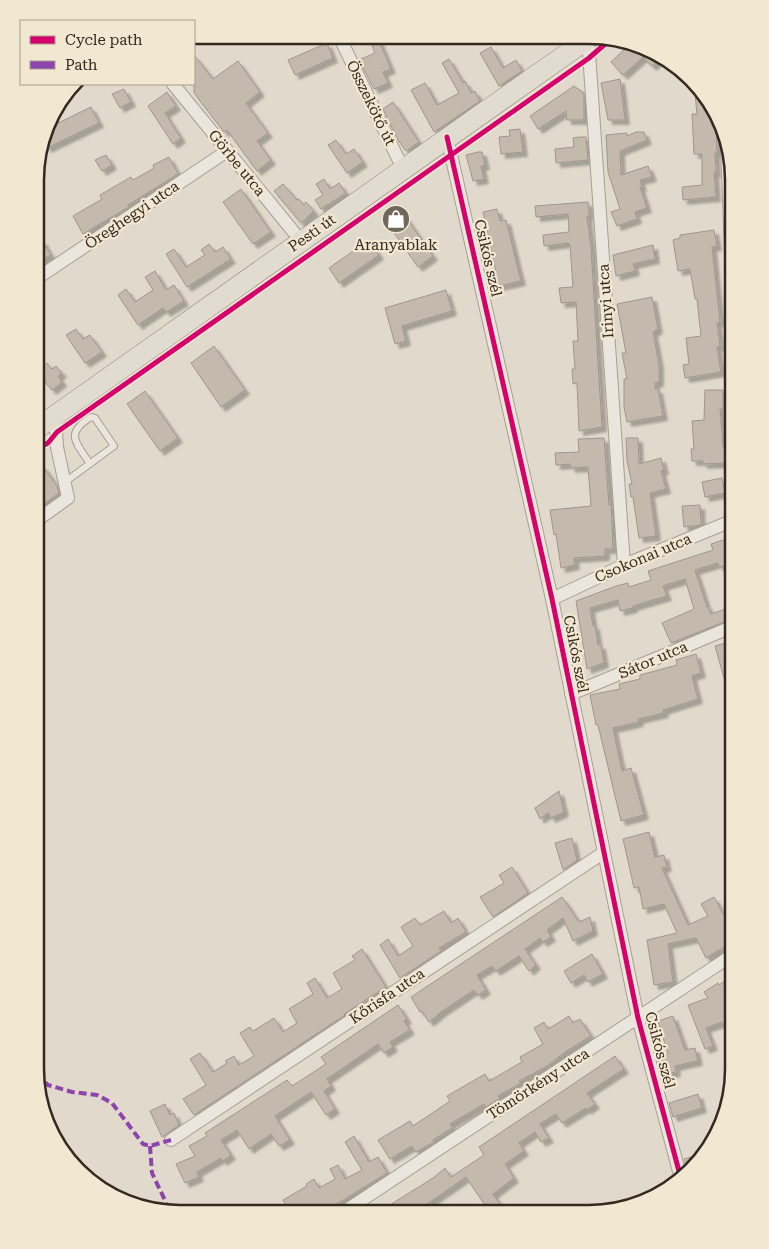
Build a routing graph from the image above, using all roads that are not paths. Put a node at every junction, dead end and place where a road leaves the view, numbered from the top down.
1 (342, 44) edge
2 (579, 44) edge
3 (588, 44) edge
4 (174, 85) edge
5 (447, 137) junction
6 (227, 151) junction
7 (403, 169) junction
8 (301, 242) junction
9 (44, 275) edge
10 (55, 416) junction
11 (44, 424) edge
12 (90, 464) junction
13 (64, 482) junction
14 (44, 515) edge
15 (725, 524) edge
16 (624, 565) junction
17 (552, 599) junction
18 (725, 630) edge
19 (571, 694) junction
20 (603, 853) junction
21 (725, 960) edge
22 (638, 1018) junction
23 (171, 1140) dead end
24 (679, 1171) edge
25 (354, 1205) edge

1 - 7 street, Összekötő út
2 - 5 main road, Pesti út
3 - 16 street, Irinyi utca
4 - 6 street, Görbe utca
5 - 7 main road, Pesti út
5 - 17 street, Csikós szél
6 - 8 street, Görbe utca
6 - 9 street, Öreghegyi utca
7 - 8 main road, Pesti út
8 - 10 main road, Pesti út
10 - 11 main road, Pesti út
10 - 13 street
12 - 12 lane
12 - 13 lane
13 - 14 street
15 - 16 street, Csokonai utca
16 - 17 street, Csokonai utca
17 - 19 street, Csikós szél
18 - 19 street, Sátor utca
19 - 20 street, Csikós szél
20 - 22 street, Csikós szél
20 - 23 street, Kőrisfa utca
21 - 22 street, Tömörkény utca
22 - 24 street, Csikós szél
22 - 25 street, Tömörkény utca

